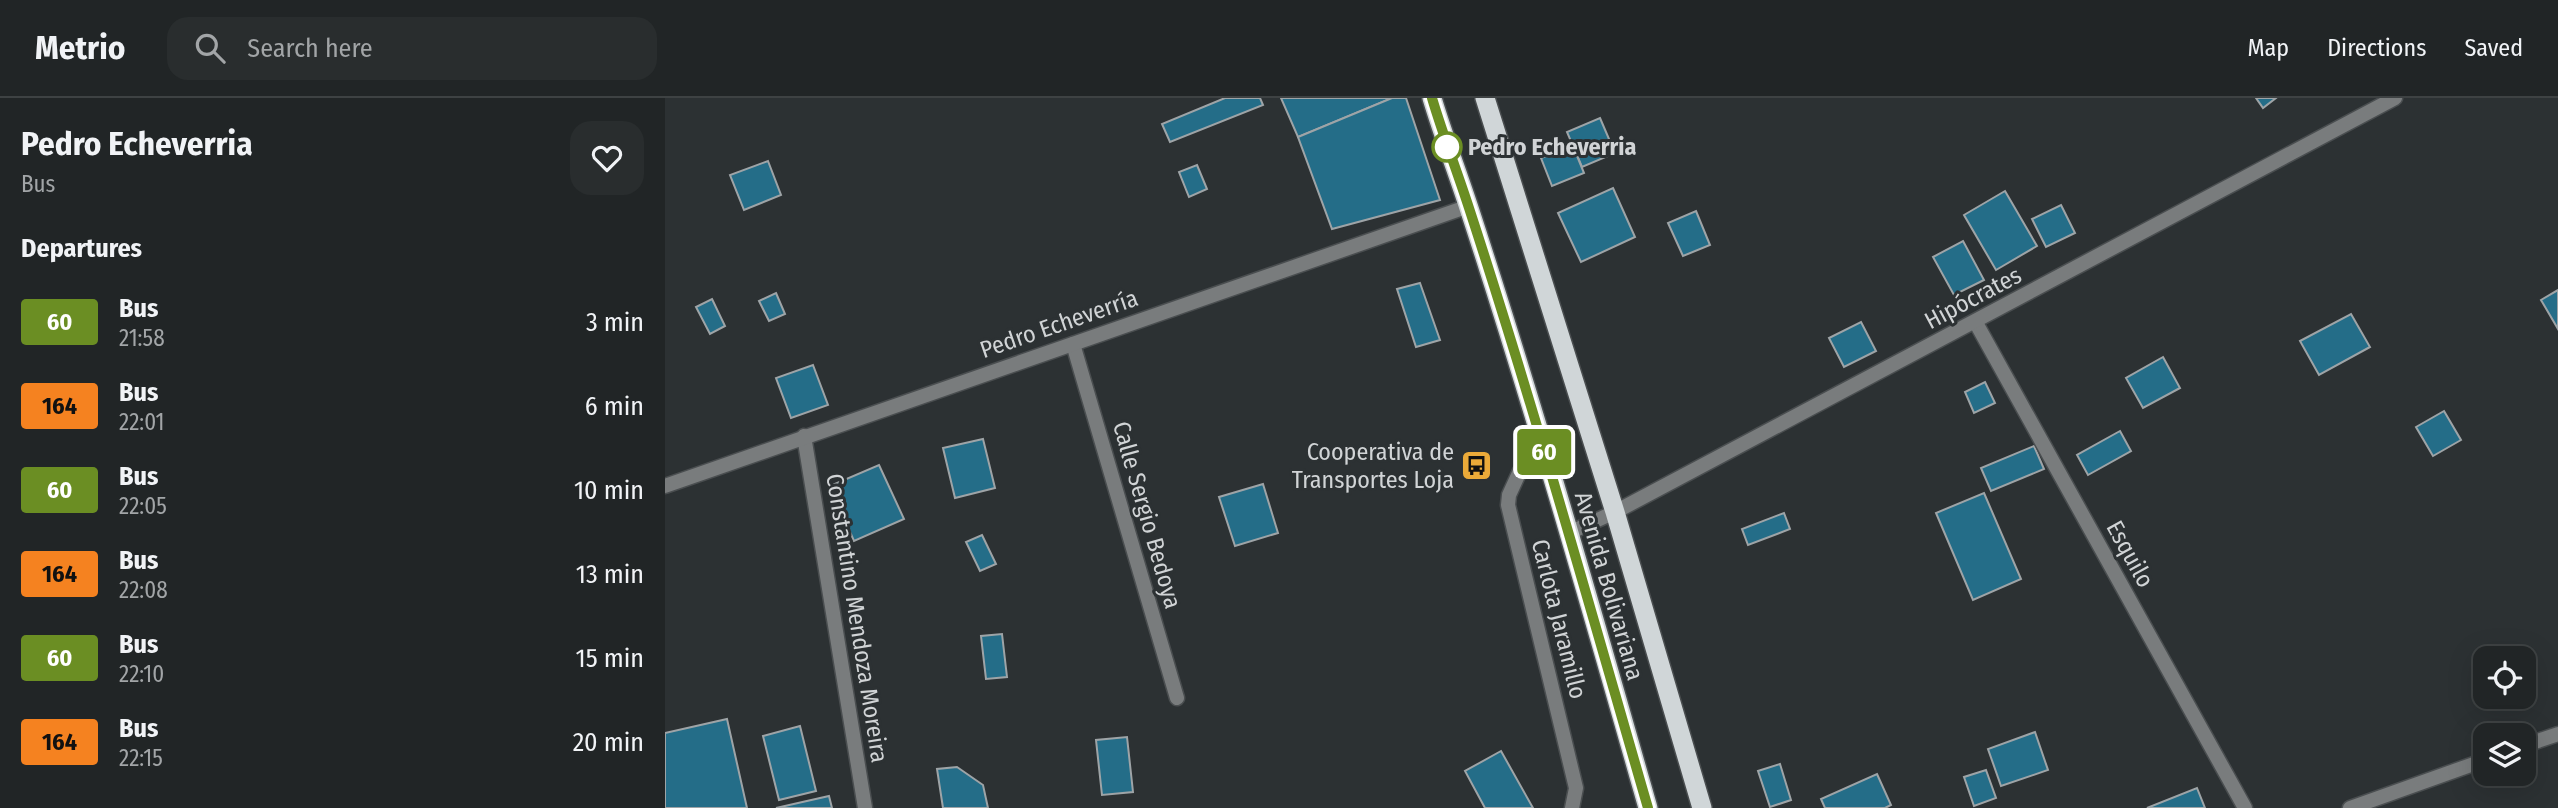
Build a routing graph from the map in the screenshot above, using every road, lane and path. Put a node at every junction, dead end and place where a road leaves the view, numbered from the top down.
1 (1432, 98) edge
2 (1485, 98) edge
3 (2387, 100) edge
4 (1469, 206) junction
5 (1976, 323) junction
6 (1073, 344) junction
7 (804, 436) junction
8 (1546, 459) junction
9 (665, 486) edge
10 (1615, 512) junction
11 (1569, 533) junction
12 (1177, 698) dead end
13 (2558, 734) edge
14 (2536, 742) edge
15 (2473, 764) edge
16 (865, 808) edge
17 (1572, 808) edge
18 (1648, 808) edge
19 (1702, 808) edge
20 (2245, 808) edge
21 (2350, 808) edge

1 - 4 highway, Avenida Bolivariana
2 - 10 highway, Avenida Bolivariana
3 - 5 street, Hipócrates
4 - 6 street, Pedro Echeverría
4 - 8 highway, Avenida Bolivariana
5 - 10 street, Hipócrates
5 - 20 street, Esquilo
6 - 7 street, Pedro Echeverría
6 - 12 street, Calle Sergio Bedoya
7 - 9 street, Pedro Echeverría
7 - 16 street, Constantino Mendoza Moreira
8 - 11 highway, Avenida Bolivariana
8 - 17 street, Carlota Jaramillo
10 - 11 street, Hipócrates
10 - 19 highway, Avenida Bolivariana
11 - 18 highway, Avenida Bolivariana
13 - 14 street
15 - 21 street

